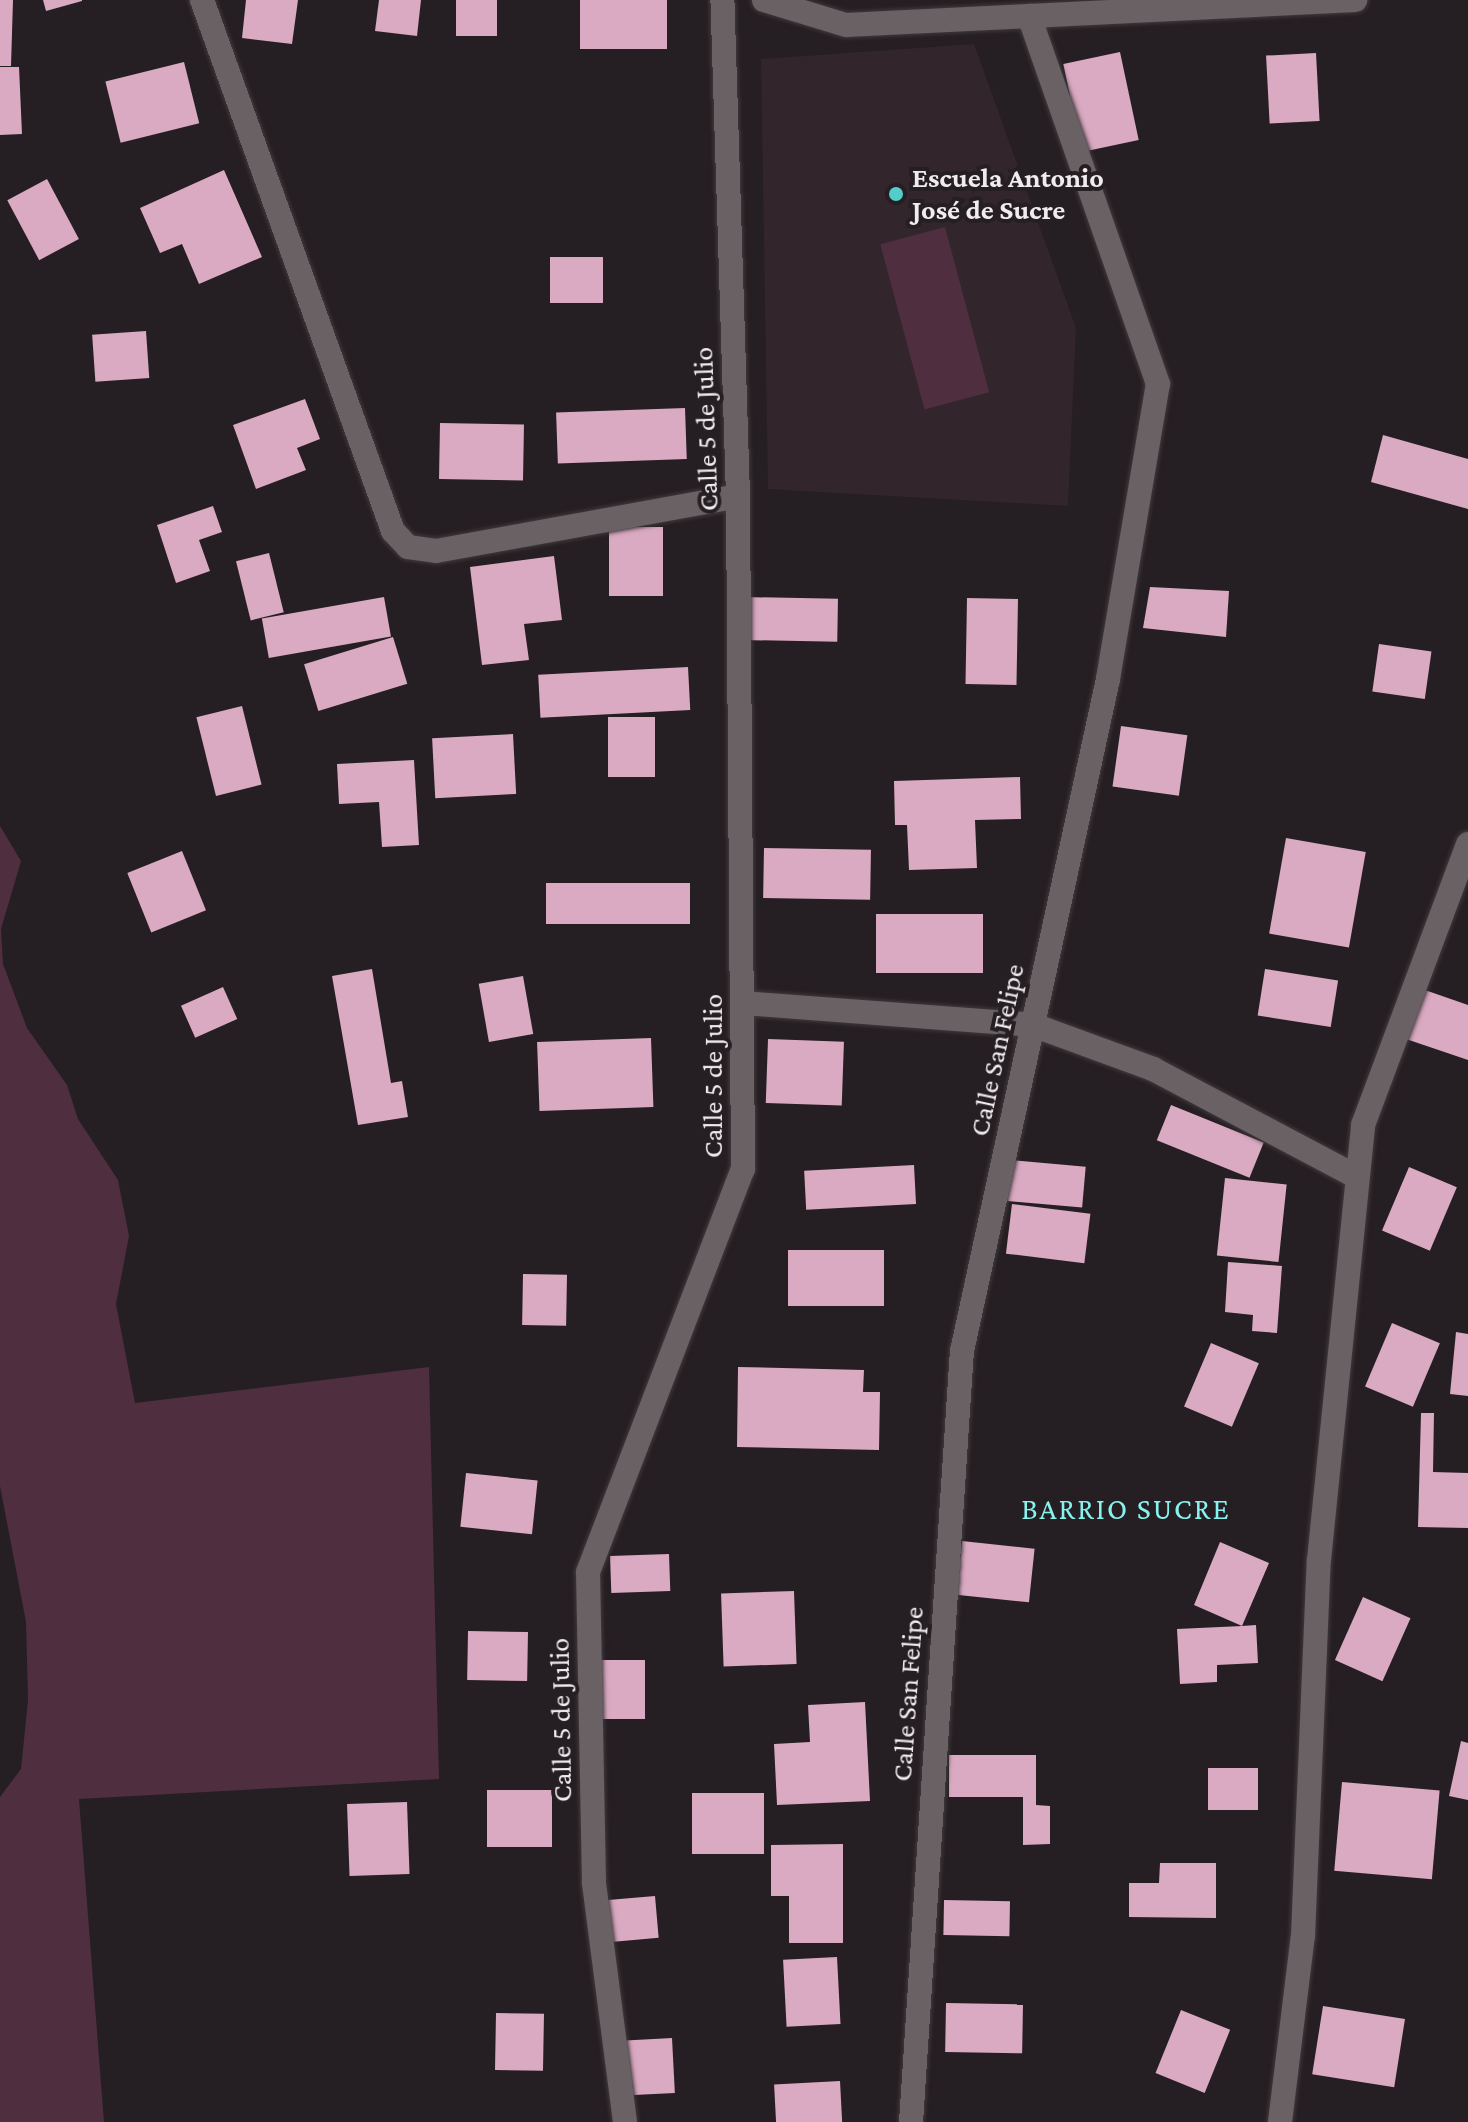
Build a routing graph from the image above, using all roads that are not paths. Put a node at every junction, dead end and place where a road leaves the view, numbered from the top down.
1 (202, 0) edge
2 (722, 0) edge
3 (764, 0) edge
4 (1355, 0) edge
5 (1029, 16) junction
6 (738, 496) junction
7 (1468, 844) edge
8 (743, 1003) junction
9 (1033, 1025) junction
10 (1357, 1177) junction
11 (625, 2122) edge
12 (911, 2122) edge
13 (1280, 2122) edge

1 - 6 street
2 - 6 street, Calle 5 de Julio
3 - 5 street
4 - 5 street
5 - 9 street, Calle San Felipe
6 - 8 street, Calle 5 de Julio
7 - 10 street
8 - 9 street
8 - 11 street, Calle 5 de Julio
9 - 10 street
9 - 12 street, Calle San Felipe
10 - 13 street

